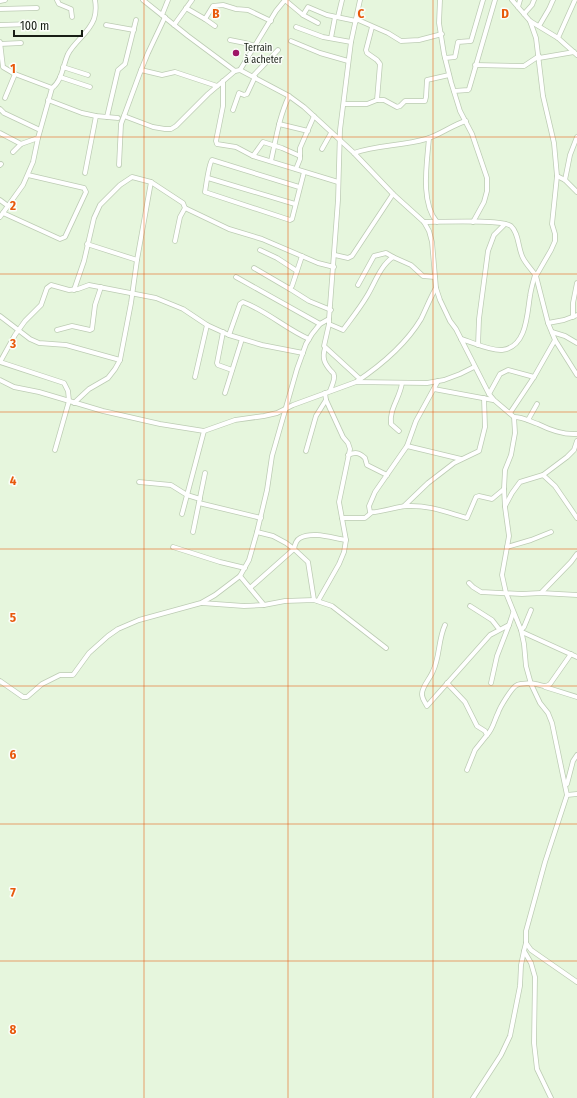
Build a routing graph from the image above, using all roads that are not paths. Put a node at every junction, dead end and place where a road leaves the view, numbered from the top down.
1 (0, 0) edge
2 (5, 0) edge
3 (57, 0) edge
4 (96, 0) edge
5 (143, 0) edge
6 (168, 0) edge
7 (192, 0) edge
8 (216, 0) edge
9 (285, 0) edge
10 (342, 0) edge
11 (359, 0) edge
12 (440, 0) edge
13 (483, 0) edge
14 (495, 0) edge
15 (512, 0) edge
16 (520, 0) edge
17 (534, 0) edge
18 (552, 0) edge
19 (575, 0) edge
20 (213, 6) junction
21 (518, 7) junction
22 (37, 8) dead end
23 (186, 8) junction
24 (0, 9) edge
25 (524, 14) junction
26 (303, 15) junction
27 (164, 16) junction
28 (72, 17) dead end
29 (337, 17) junction
30 (136, 20) dead end
31 (205, 20) junction
32 (356, 20) junction
33 (271, 21) junction
34 (530, 21) junction
35 (318, 23) dead end
36 (32, 24) dead end
37 (0, 25) edge
38 (106, 25) dead end
39 (174, 25) junction
40 (215, 26) dead end
41 (538, 26) junction
42 (296, 27) dead end
43 (372, 27) junction
44 (134, 30) junction
45 (442, 34) junction
46 (331, 38) junction
47 (558, 38) junction
48 (230, 40) dead end
49 (291, 41) dead end
50 (21, 42) dead end
51 (351, 42) junction
52 (0, 43) edge
53 (255, 46) junction
54 (278, 50) dead end
55 (576, 54) edge
56 (539, 57) junction
57 (445, 58) junction
58 (348, 61) junction
59 (475, 65) junction
60 (63, 67) junction
61 (142, 70) junction
62 (240, 70) junction
63 (235, 71) junction
64 (15, 74) junction
65 (88, 75) dead end
66 (449, 75) junction
67 (254, 76) junction
68 (60, 77) junction
69 (223, 81) junction
70 (217, 86) junction
71 (90, 87) dead end
72 (52, 88) junction
73 (454, 91) junction
74 (289, 96) junction
75 (5, 98) dead end
76 (48, 100) junction
77 (377, 100) junction
78 (344, 104) junction
79 (0, 109) edge
80 (233, 110) dead end
81 (96, 116) junction
82 (124, 116) junction
83 (314, 116) junction
84 (107, 117) junction
85 (118, 118) dead end
86 (466, 121) junction
87 (279, 124) junction
88 (40, 130) junction
89 (308, 132) junction
90 (331, 132) junction
91 (0, 133) edge
92 (577, 137) edge
93 (38, 138) junction
94 (429, 138) junction
95 (340, 141) junction
96 (21, 144) junction
97 (274, 145) junction
98 (322, 149) dead end
99 (13, 152) dead end
100 (354, 153) junction
101 (253, 156) junction
102 (300, 156) junction
103 (271, 161) junction
104 (118, 165) dead end
105 (296, 169) junction
106 (304, 172) junction
107 (85, 174) dead end
108 (28, 175) junction
109 (557, 176) junction
110 (208, 178) junction
111 (565, 180) junction
112 (151, 182) junction
113 (338, 182) junction
114 (299, 187) junction
115 (577, 192) edge
116 (393, 194) junction
117 (0, 200) edge
118 (295, 204) junction
119 (8, 206) junction
120 (185, 208) junction
121 (3, 212) junction
122 (0, 217) edge
123 (424, 222) junction
124 (437, 222) junction
125 (473, 222) junction
126 (506, 224) junction
127 (176, 241) dead end
128 (87, 244) junction
129 (260, 250) dead end
130 (335, 255) junction
131 (302, 256) junction
132 (393, 257) junction
133 (137, 260) junction
134 (334, 266) junction
135 (254, 268) dead end
136 (297, 271) junction
137 (535, 275) junction
138 (236, 277) dead end
139 (435, 277) junction
140 (577, 283) edge
141 (358, 285) dead end
142 (101, 287) junction
143 (436, 288) junction
144 (290, 289) junction
145 (74, 290) junction
146 (132, 293) junction
147 (330, 310) junction
148 (0, 316) edge
149 (575, 316) edge
150 (330, 319) junction
151 (548, 323) junction
152 (320, 324) junction
153 (329, 324) junction
154 (207, 325) junction
155 (18, 330) junction
156 (57, 330) dead end
157 (223, 332) junction
158 (552, 332) junction
159 (229, 335) junction
160 (242, 339) junction
161 (309, 339) junction
162 (461, 339) junction
163 (555, 340) junction
164 (577, 343) edge
165 (478, 345) junction
166 (325, 348) junction
167 (303, 353) junction
168 (120, 360) junction
169 (0, 362) edge
170 (474, 367) junction
171 (232, 370) junction
172 (577, 375) edge
173 (195, 377) dead end
174 (534, 377) junction
175 (360, 379) junction
176 (0, 380) edge
177 (438, 381) junction
178 (356, 382) junction
179 (402, 383) junction
180 (434, 389) junction
181 (330, 391) junction
182 (226, 393) dead end
183 (325, 393) junction
184 (489, 394) junction
185 (484, 398) junction
186 (326, 400) junction
187 (494, 400) junction
188 (72, 402) junction
189 (537, 404) dead end
190 (284, 409) junction
191 (512, 415) junction
192 (528, 420) junction
193 (204, 430) junction
194 (399, 431) dead end
195 (577, 434) edge
196 (577, 441) edge
197 (407, 446) junction
198 (55, 450) dead end
199 (306, 451) dead end
200 (348, 455) junction
201 (461, 460) junction
202 (205, 473) dead end
203 (387, 475) junction
204 (543, 475) junction
205 (139, 482) dead end
206 (504, 489) junction
207 (187, 495) junction
208 (200, 501) junction
209 (404, 506) junction
210 (505, 507) junction
211 (371, 513) junction
212 (575, 513) edge
213 (182, 514) dead end
214 (261, 518) junction
215 (342, 518) junction
216 (577, 518) edge
217 (193, 532) dead end
218 (257, 532) junction
219 (551, 532) dead end
220 (346, 540) junction
221 (173, 547) dead end
222 (507, 547) junction
223 (294, 549) junction
224 (577, 554) edge
225 (245, 568) junction
226 (240, 576) junction
227 (469, 583) dead end
228 (250, 588) junction
229 (506, 593) junction
230 (541, 593) junction
231 (577, 595) edge
232 (316, 601) junction
233 (201, 603) junction
234 (264, 605) junction
235 (470, 606) dead end
236 (531, 610) dead end
237 (513, 614) junction
238 (509, 625) junction
239 (445, 626) dead end
240 (499, 629) junction
241 (521, 631) junction
242 (386, 648) dead end
243 (571, 654) junction
244 (577, 657) edge
245 (0, 681) edge
246 (447, 683) junction
247 (491, 683) dead end
248 (531, 684) junction
249 (544, 687) junction
250 (577, 697) edge
251 (487, 735) junction
252 (577, 755) edge
253 (467, 770) dead end
254 (566, 788) junction
255 (577, 794) edge
256 (567, 795) junction
257 (526, 943) junction
258 (524, 951) junction
259 (577, 982) edge
260 (474, 1098) edge
261 (550, 1098) edge

1 - 2 street
3 - 28 street
4 - 60 street
5 - 27 street
6 - 27 street
7 - 23 street
8 - 20 street
9 - 26 street
9 - 33 street
10 - 29 street
11 - 32 street
12 - 45 street
13 - 57 street
14 - 59 street
15 - 21 street
16 - 21 street
17 - 25 street
18 - 41 street
19 - 47 street
20 - 31 street
20 - 33 street
21 - 25 street
22 - 24 street
23 - 31 street
23 - 39 street
25 - 34 street
26 - 29 street
26 - 35 street
27 - 39 street
27 - 61 street
29 - 32 street
29 - 46 street
30 - 44 street
31 - 40 street
32 - 43 street
32 - 51 street
33 - 53 street
34 - 41 street
34 - 56 street
36 - 37 street
38 - 44 street
39 - 63 street
41 - 47 street
42 - 46 street
43 - 45 street
43 - 77 street
44 - 84 street
45 - 57 street
46 - 51 street
47 - 55 street
48 - 53 street
49 - 58 street
50 - 52 street
51 - 58 street
52 - 64 street
53 - 62 street
54 - 67 street
55 - 56 street
56 - 59 street
56 - 109 street
57 - 66 street
58 - 78 street
59 - 73 street
60 - 65 street
60 - 68 street
61 - 70 street
61 - 82 street
62 - 63 street
62 - 67 street
63 - 69 street
64 - 72 street
64 - 75 street
66 - 73 street
66 - 77 street
67 - 74 street
67 - 80 street
68 - 71 street
68 - 72 street
69 - 70 street
69 - 101 street
70 - 82 street
72 - 76 street
73 - 86 street
74 - 83 street
74 - 87 street
76 - 81 street
76 - 88 street
77 - 78 street
78 - 95 street
79 - 88 street
81 - 84 street
81 - 107 street
82 - 104 street
83 - 89 street
83 - 90 street
84 - 85 street
86 - 94 street
86 - 125 street
87 - 89 street
87 - 97 street
88 - 93 street
89 - 102 street
90 - 95 street
90 - 98 street
91 - 96 street
92 - 111 street
93 - 96 street
93 - 108 street
94 - 100 street
94 - 124 street
95 - 100 street
95 - 113 street
96 - 99 street
97 - 101 street
97 - 102 street
97 - 103 street
100 - 116 street
101 - 103 street
102 - 105 street
103 - 105 street
105 - 106 street
106 - 113 street
106 - 114 street
108 - 119 street
108 - 121 street
109 - 111 street
109 - 137 street
110 - 114 street
110 - 118 street
110 - 118 street
111 - 115 street
112 - 120 street
112 - 128 street
112 - 133 street
113 - 130 street
114 - 118 street
116 - 123 street
116 - 130 street
117 - 119 street
119 - 121 street
120 - 127 street
120 - 131 street
121 - 122 street
123 - 124 street
123 - 139 street
124 - 125 street
125 - 126 street
126 - 137 street
126 - 165 street
128 - 133 street
128 - 145 street
129 - 136 street
130 - 134 street
131 - 134 street
131 - 136 street
132 - 139 street
132 - 141 street
132 - 153 street
133 - 146 street
134 - 147 street
135 - 144 street
136 - 144 street
137 - 151 street
137 - 165 street
138 - 152 street
139 - 143 street
140 - 149 street
142 - 145 street
142 - 146 street
142 - 156 street
143 - 162 street
143 - 175 street
144 - 147 street
145 - 155 street
146 - 154 street
146 - 168 street
147 - 150 street
148 - 155 street
149 - 151 street
150 - 152 street
150 - 153 street
151 - 158 street
152 - 161 street
153 - 166 street
154 - 157 street
154 - 173 street
155 - 168 street
155 - 169 street
157 - 159 street
157 - 171 street
158 - 163 street
158 - 164 street
159 - 160 street
159 - 161 street
160 - 167 street
160 - 171 street
161 - 167 street
162 - 165 street
162 - 170 street
163 - 172 street
163 - 174 street
166 - 175 street
166 - 181 street
167 - 190 street
168 - 188 street
169 - 188 street
170 - 177 street
170 - 184 street
171 - 182 street
174 - 184 street
174 - 191 street
175 - 178 street
176 - 188 street
177 - 179 street
177 - 180 street
178 - 179 street
178 - 181 street
179 - 194 street
180 - 185 street
180 - 197 street
181 - 183 street
183 - 186 street
183 - 190 street
184 - 187 street
185 - 187 street
185 - 201 street
186 - 199 street
186 - 200 street
187 - 191 street
188 - 193 street
188 - 198 street
189 - 192 street
190 - 193 street
190 - 214 street
191 - 192 street
191 - 206 street
192 - 195 street
193 - 207 street
196 - 204 street
197 - 201 street
197 - 203 street
200 - 203 street
200 - 215 street
201 - 209 street
202 - 208 street
203 - 211 street
204 - 210 street
204 - 212 street
205 - 207 street
206 - 209 street
206 - 210 street
207 - 208 street
207 - 213 street
208 - 214 street
208 - 217 street
209 - 211 street
210 - 222 street
211 - 215 street
212 - 216 street
214 - 218 street
215 - 220 street
218 - 223 street
218 - 225 street
219 - 222 street
220 - 223 street
220 - 232 street
221 - 225 street
222 - 229 street
223 - 228 street
223 - 232 street
224 - 230 street
225 - 226 street
226 - 228 street
226 - 233 street
227 - 229 street
228 - 234 street
229 - 230 street
229 - 237 street
230 - 231 street
232 - 234 street
232 - 242 street
233 - 234 street
233 - 245 street
235 - 240 street
236 - 241 street
237 - 238 street
237 - 241 street
238 - 240 street
238 - 247 street
239 - 246 street
240 - 246 street
241 - 243 street
241 - 248 street
243 - 244 street
243 - 249 street
246 - 251 street
248 - 249 street
248 - 251 street
248 - 254 street
249 - 250 street
251 - 253 street
252 - 254 street
254 - 256 street
255 - 256 street
256 - 257 street
257 - 258 street
257 - 259 street
258 - 260 street
258 - 261 street

